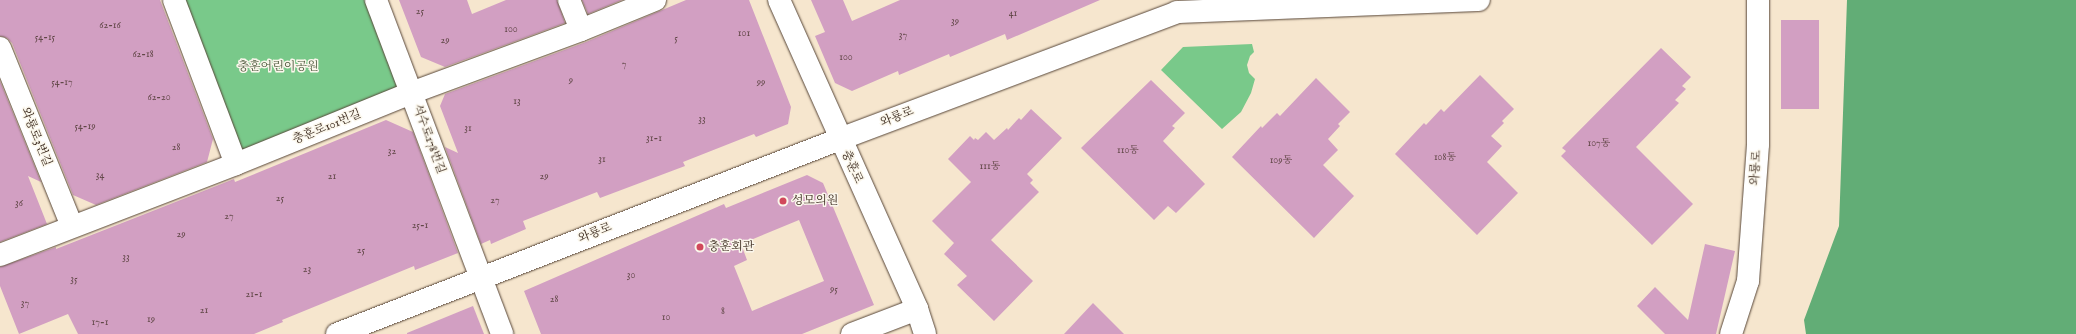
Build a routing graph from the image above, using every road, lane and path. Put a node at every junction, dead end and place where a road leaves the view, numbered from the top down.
1 (174, 0) edge
2 (376, 0) edge
3 (569, 0) edge
4 (655, 0) edge
5 (779, 0) edge
6 (1479, 0) edge
7 (1758, 0) edge
8 (1175, 6) edge
9 (581, 30) junction
10 (0, 48) edge
11 (411, 93) junction
12 (840, 138) junction
13 (236, 164) junction
14 (72, 226) junction
15 (0, 255) edge
16 (480, 278) junction
17 (917, 309) junction
18 (337, 334) edge
19 (502, 334) edge
20 (852, 334) edge
21 (925, 334) edge
22 (1731, 334) edge

1 - 13 street
2 - 11 street, 석수로178번길
3 - 9 street
4 - 9 street, 충훈로101번길
5 - 12 street, 충훈로
6 - 8 street, 와룡로
7 - 22 street, 와룡로
8 - 12 street, 와룡로
9 - 11 street, 충훈로101번길
10 - 14 street, 와룡로3번길
11 - 13 street, 충훈로101번길
11 - 16 street, 석수로178번길
12 - 16 street, 와룡로
12 - 17 street, 충훈로
13 - 14 street, 충훈로101번길
14 - 15 street, 충훈로101번길
16 - 18 street, 와룡로
16 - 19 street, 석수로178번길
17 - 20 street
17 - 21 street, 충훈로

